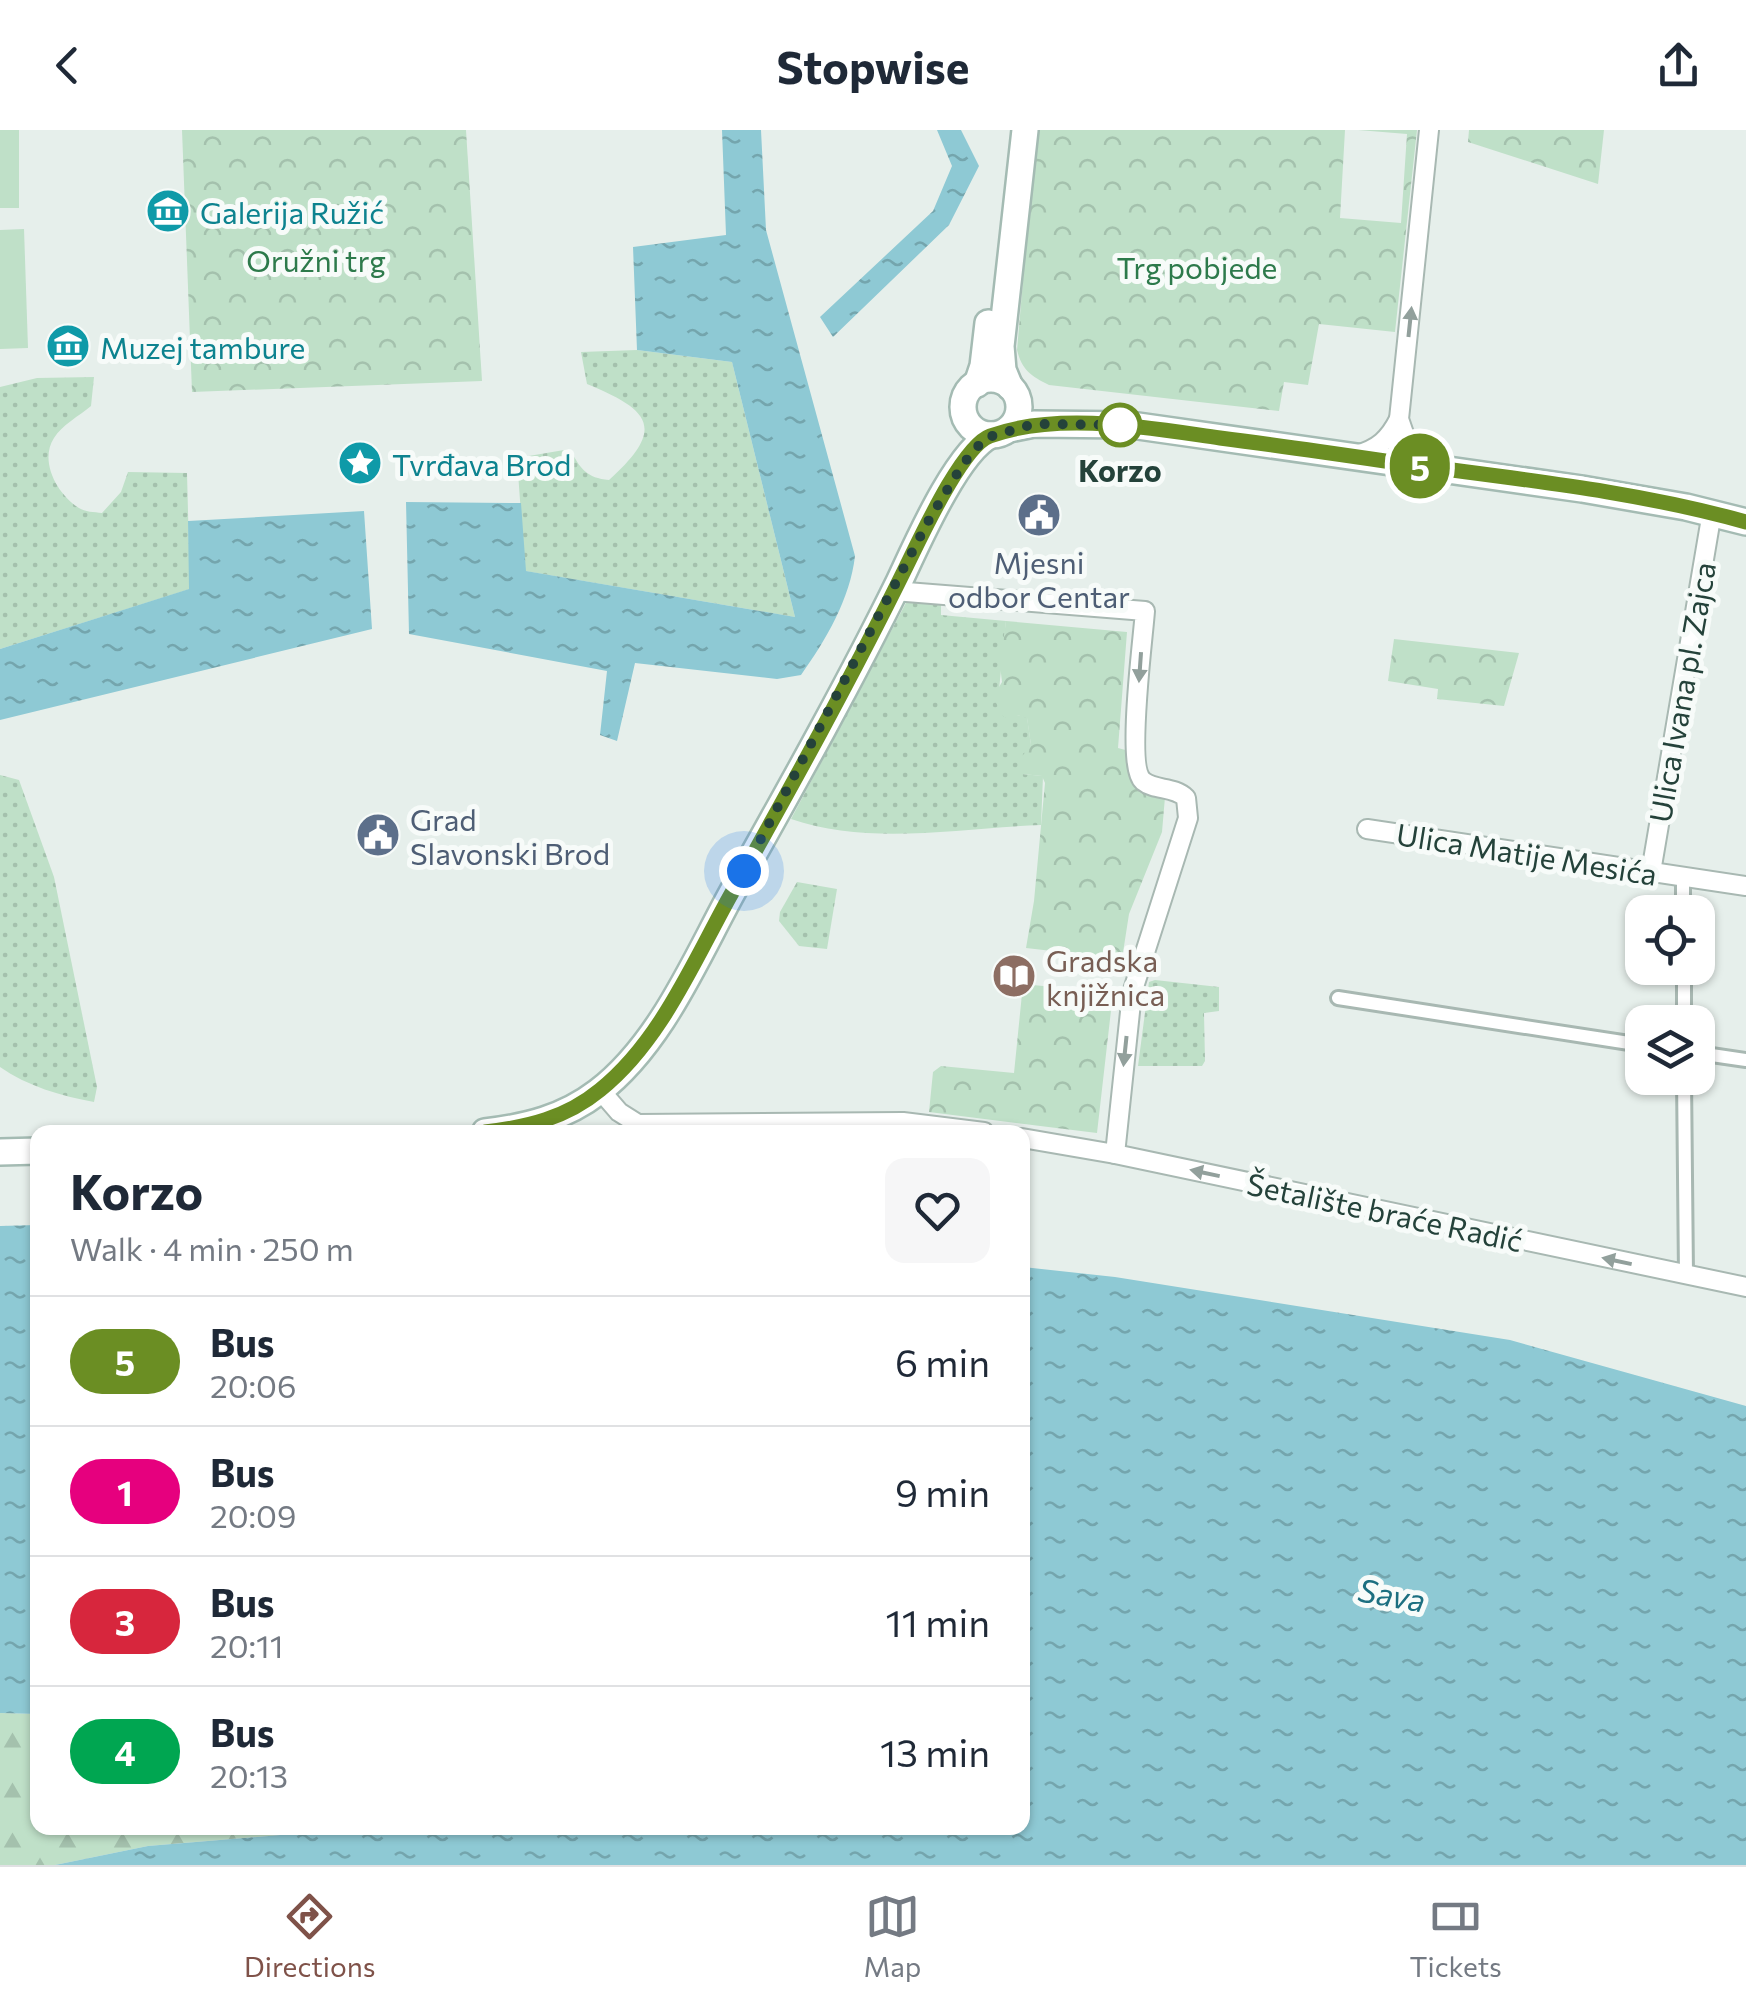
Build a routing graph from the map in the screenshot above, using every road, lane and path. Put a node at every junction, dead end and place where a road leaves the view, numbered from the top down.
1 (1013, 130) edge
2 (1025, 130) edge
3 (1429, 130) edge
4 (976, 384) junction
5 (1013, 391) junction
6 (964, 414) junction
7 (1400, 419) junction
8 (1131, 425) junction
9 (1000, 432) junction
10 (1352, 456) junction
11 (1424, 466) junction
12 (1715, 513) junction
13 (930, 518) junction
14 (1746, 518) edge
15 (894, 590) junction
16 (1367, 828) dead end
17 (1651, 872) junction
18 (1683, 876) junction
19 (1746, 886) edge
20 (1683, 895) edge
21 (1338, 998) dead end
22 (1625, 1042) edge
23 (1715, 1055) edge
24 (1746, 1060) edge
25 (600, 1090) junction
26 (1684, 1095) edge
27 (523, 1125) edge
28 (927, 1125) edge
29 (1030, 1139) edge
30 (30, 1151) edge
31 (0, 1152) edge
32 (1115, 1154) junction
33 (1686, 1275) junction
34 (1746, 1287) edge

1 - 4 main road
2 - 5 main road
7 -> 3 street
4 - 5 main road
4 - 6 main road
5 - 8 main road
5 - 9 main road
6 - 9 main road
6 - 13 main road
7 - 10 street
7 - 11 street
8 - 9 main road
8 - 10 main road
9 - 13 main road
10 - 11 main road
11 - 12 main road
12 - 14 main road
12 - 17 street, Ulica Ivana pl. Zajca
13 - 15 main road
15 - 25 main road
15 -> 32 street
16 - 17 street, Ulica Matije Mesića
17 - 18 street, Ulica Matije Mesića
18 - 19 street, Ulica Matije Mesića
18 - 20 street
21 - 22 street
23 - 24 street
25 - 27 main road
25 - 28 street
26 - 33 street
29 - 32 street, Šetalište braće Radić
30 - 31 main road
33 -> 32 street, Šetalište braće Radić
33 - 34 street, Šetalište braće Radić

